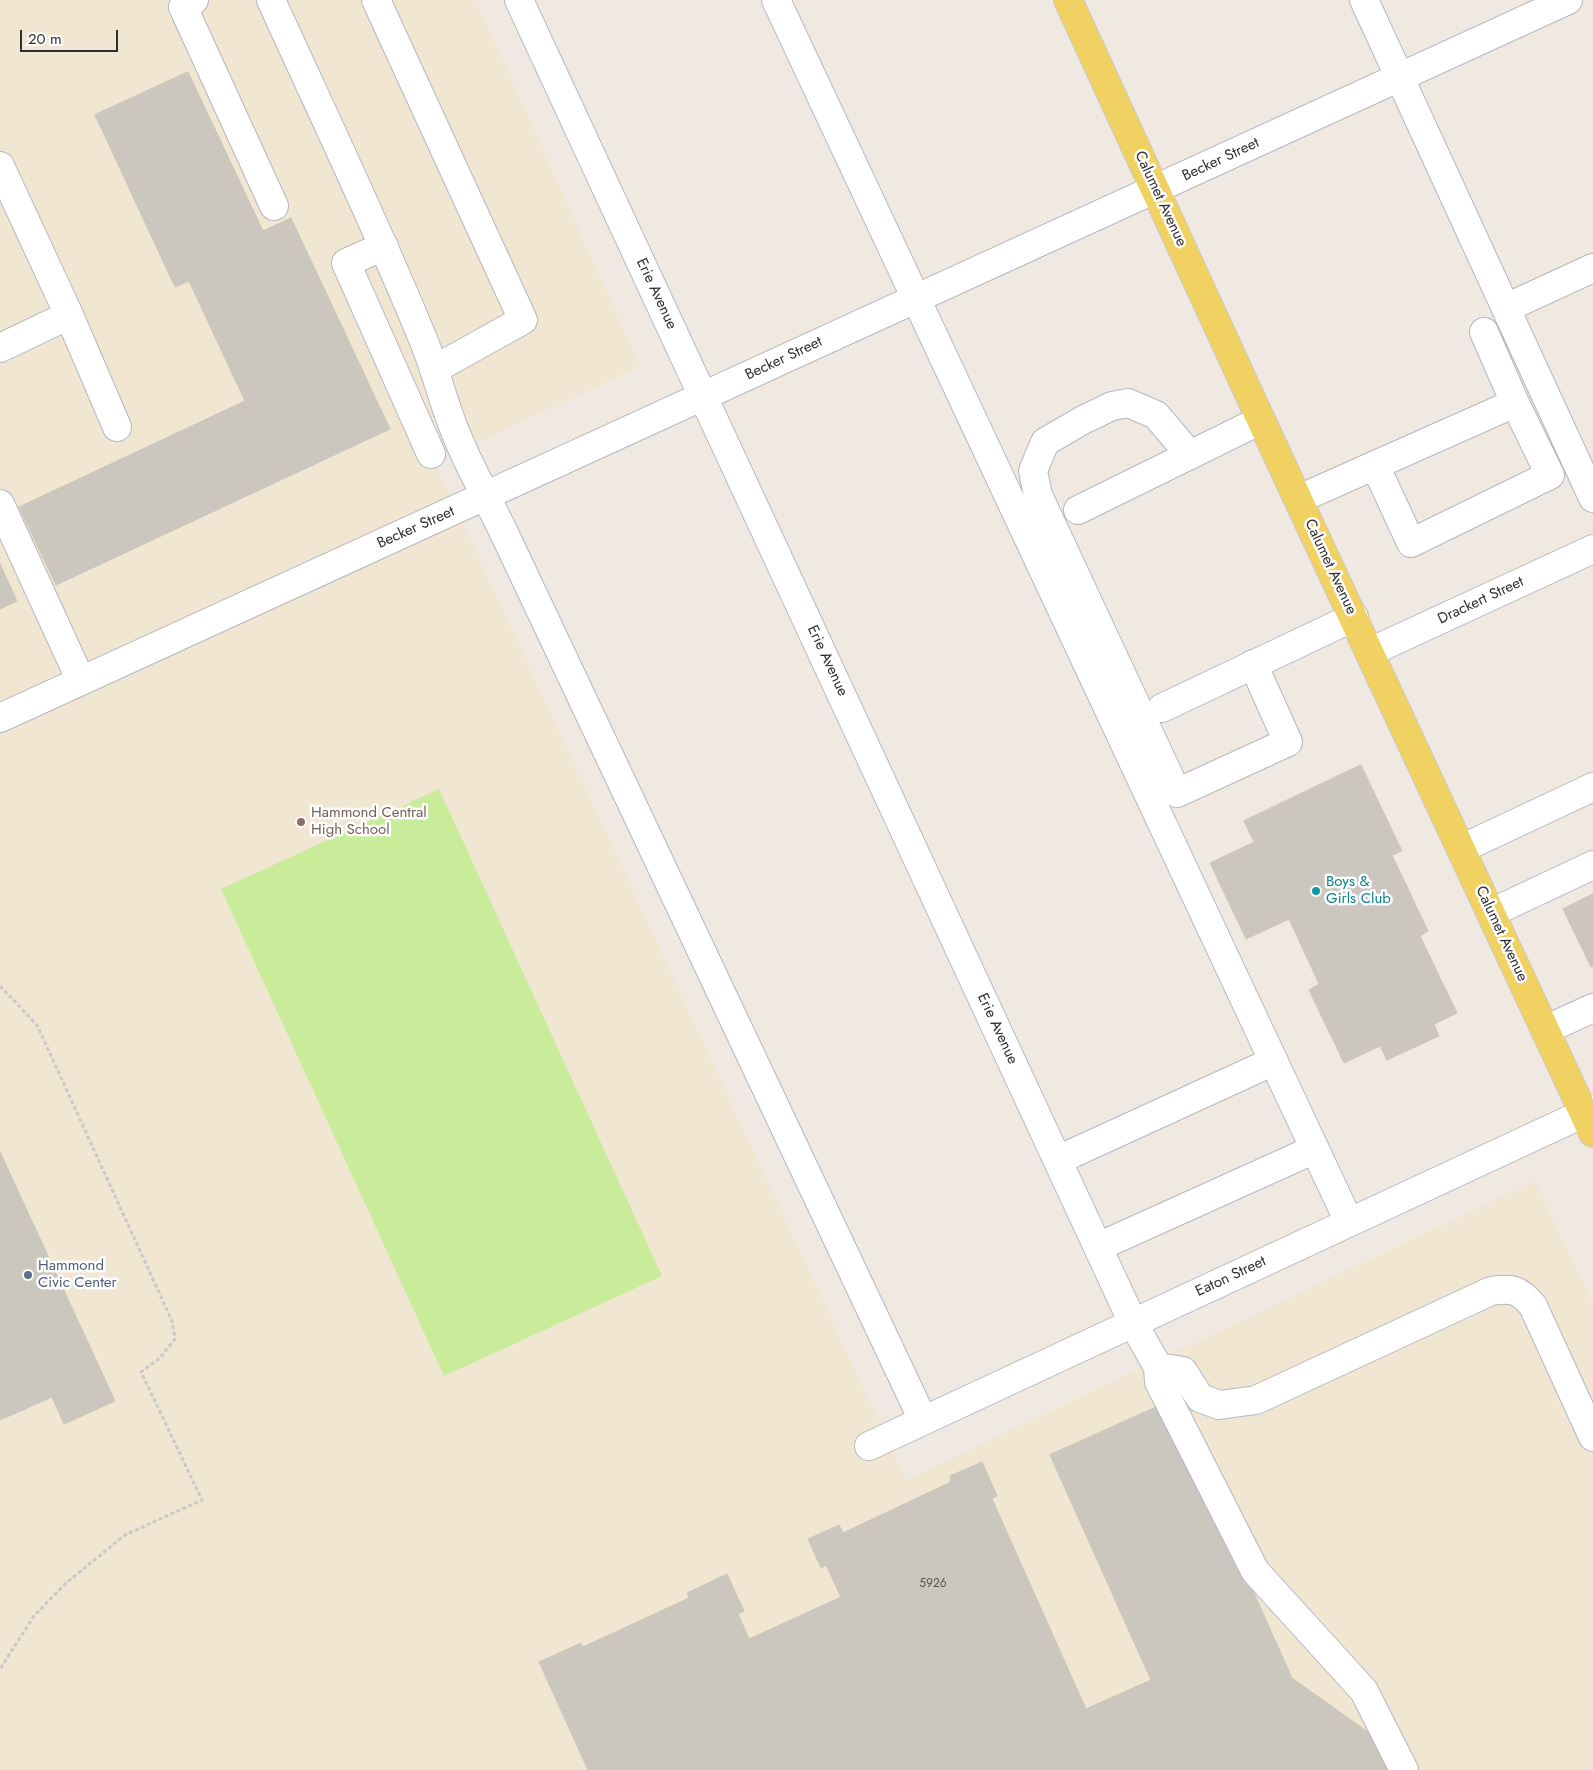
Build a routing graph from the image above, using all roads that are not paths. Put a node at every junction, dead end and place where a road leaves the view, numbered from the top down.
1 (194, 0) edge
2 (271, 0) edge
3 (376, 0) edge
4 (519, 0) edge
5 (776, 0) edge
6 (1068, 0) edge
7 (1364, 0) edge
8 (1568, 0) edge
9 (1400, 77) junction
10 (0, 166) edge
11 (1156, 190) junction
12 (274, 206) dead end
13 (384, 246) junction
14 (1593, 268) edge
15 (914, 299) junction
16 (1506, 308) junction
17 (69, 315) junction
18 (1484, 332) dead end
19 (0, 348) edge
20 (435, 368) junction
21 (704, 397) junction
22 (1515, 403) junction
23 (1261, 420) junction
24 (117, 426) dead end
25 (431, 454) dead end
26 (1190, 455) junction
27 (1375, 465) junction
28 (486, 496) junction
29 (1593, 498) edge
30 (1299, 499) junction
31 (0, 504) edge
32 (1078, 510) dead end
33 (1593, 549) edge
34 (1354, 617) junction
35 (1370, 652) junction
36 (1253, 664) junction
37 (81, 681) junction
38 (1162, 708) dead end
39 (0, 718) edge
40 (1593, 786) edge
41 (1461, 849) junction
42 (1593, 865) edge
43 (1593, 884) edge
44 (1548, 886) junction
45 (1491, 913) junction
46 (1593, 1008) edge
47 (1546, 1030) junction
48 (1274, 1061) junction
49 (1590, 1119) edge
50 (1315, 1149) junction
51 (1058, 1160) junction
52 (1349, 1222) junction
53 (1098, 1247) junction
54 (1133, 1323) junction
55 (1158, 1367) junction
56 (923, 1420) junction
57 (1593, 1437) edge
58 (868, 1446) dead end
59 (1404, 1770) edge

1 - 12 street
2 - 13 street
3 - 20 street
4 - 21 street, Erie Avenue
5 - 15 street
6 - 11 main road, Calumet Avenue
7 - 9 street
8 - 9 street, Becker Street
9 - 11 street, Becker Street
9 - 16 street
10 - 17 street
11 - 15 street, Becker Street
11 - 23 main road, Calumet Avenue
13 - 20 street
13 - 25 street
14 - 16 street
15 - 21 street, Becker Street
15 - 48 street
16 - 29 street
17 - 19 street
17 - 24 street
18 - 22 street
20 - 28 street
21 - 28 street, Becker Street
21 - 51 street, Erie Avenue
22 - 27 street
22 - 27 street
23 - 26 street
23 - 30 main road, Calumet Avenue
26 - 32 street
26 - 36 street
27 - 30 street
28 - 37 street, Becker Street
28 - 56 street
30 - 34 main road, Calumet Avenue
31 - 37 street
33 - 35 street, Drackert Street
34 - 35 main road, Calumet Avenue
34 - 36 street
35 - 41 main road, Calumet Avenue
36 - 38 street
37 - 39 street, Becker Street
40 - 41 street
41 - 45 main road, Calumet Avenue
42 - 44 street
43 - 44 street
44 - 45 street
45 - 47 main road, Calumet Avenue
46 - 47 street
47 - 49 main road, Calumet Avenue
48 - 50 street
48 - 51 street
49 - 52 street, Eaton Street
50 - 52 street
50 - 53 street
51 - 53 street, Erie Avenue
52 - 54 street, Eaton Street
53 - 54 street, Erie Avenue
54 - 55 street, Erie Avenue
54 - 56 street, Eaton Street
55 - 57 street
55 - 59 street, Erie Avenue
56 - 58 street, Eaton Street

